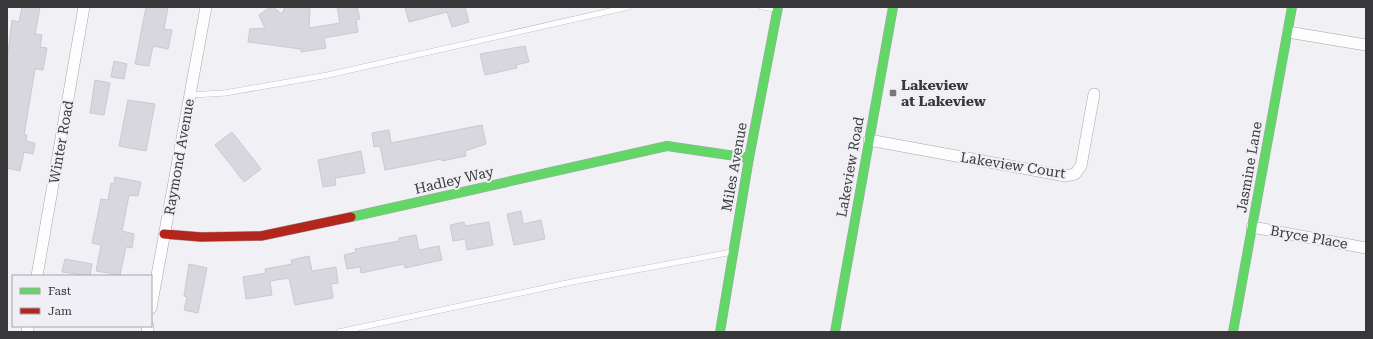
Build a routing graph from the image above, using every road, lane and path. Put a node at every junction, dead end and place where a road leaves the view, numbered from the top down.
1 (84, 7) edge
2 (206, 7) edge
3 (628, 7) edge
4 (762, 7) edge
5 (893, 7) edge
6 (1292, 7) edge
7 (778, 8) edge
8 (1288, 32) junction
9 (1366, 45) edge
10 (1094, 94) dead end
11 (190, 95) junction
12 (869, 140) junction
13 (750, 158) junction
14 (1252, 227) junction
15 (164, 234) junction
16 (1366, 248) edge
17 (733, 252) junction
18 (36, 275) edge
19 (152, 302) edge
20 (339, 332) edge
21 (720, 332) edge
22 (835, 332) edge
23 (1233, 332) edge

1 - 18 street, Winter Road
2 - 11 street, Raymond Avenue
3 - 11 lane
4 - 7 lane
5 - 12 street, Lakeview Road
6 - 8 street, Jasmine Lane
7 - 13 street, Miles Avenue
8 - 9 street
8 - 14 street, Jasmine Lane
10 - 12 street, Lakeview Court
11 - 15 street, Raymond Avenue
12 - 22 street, Lakeview Road
13 - 15 street, Hadley Way
13 - 17 street, Miles Avenue
14 - 16 street, Bryce Place
14 - 23 street, Jasmine Lane
15 - 19 street, Raymond Avenue
17 - 20 lane
17 - 21 street, Miles Avenue

